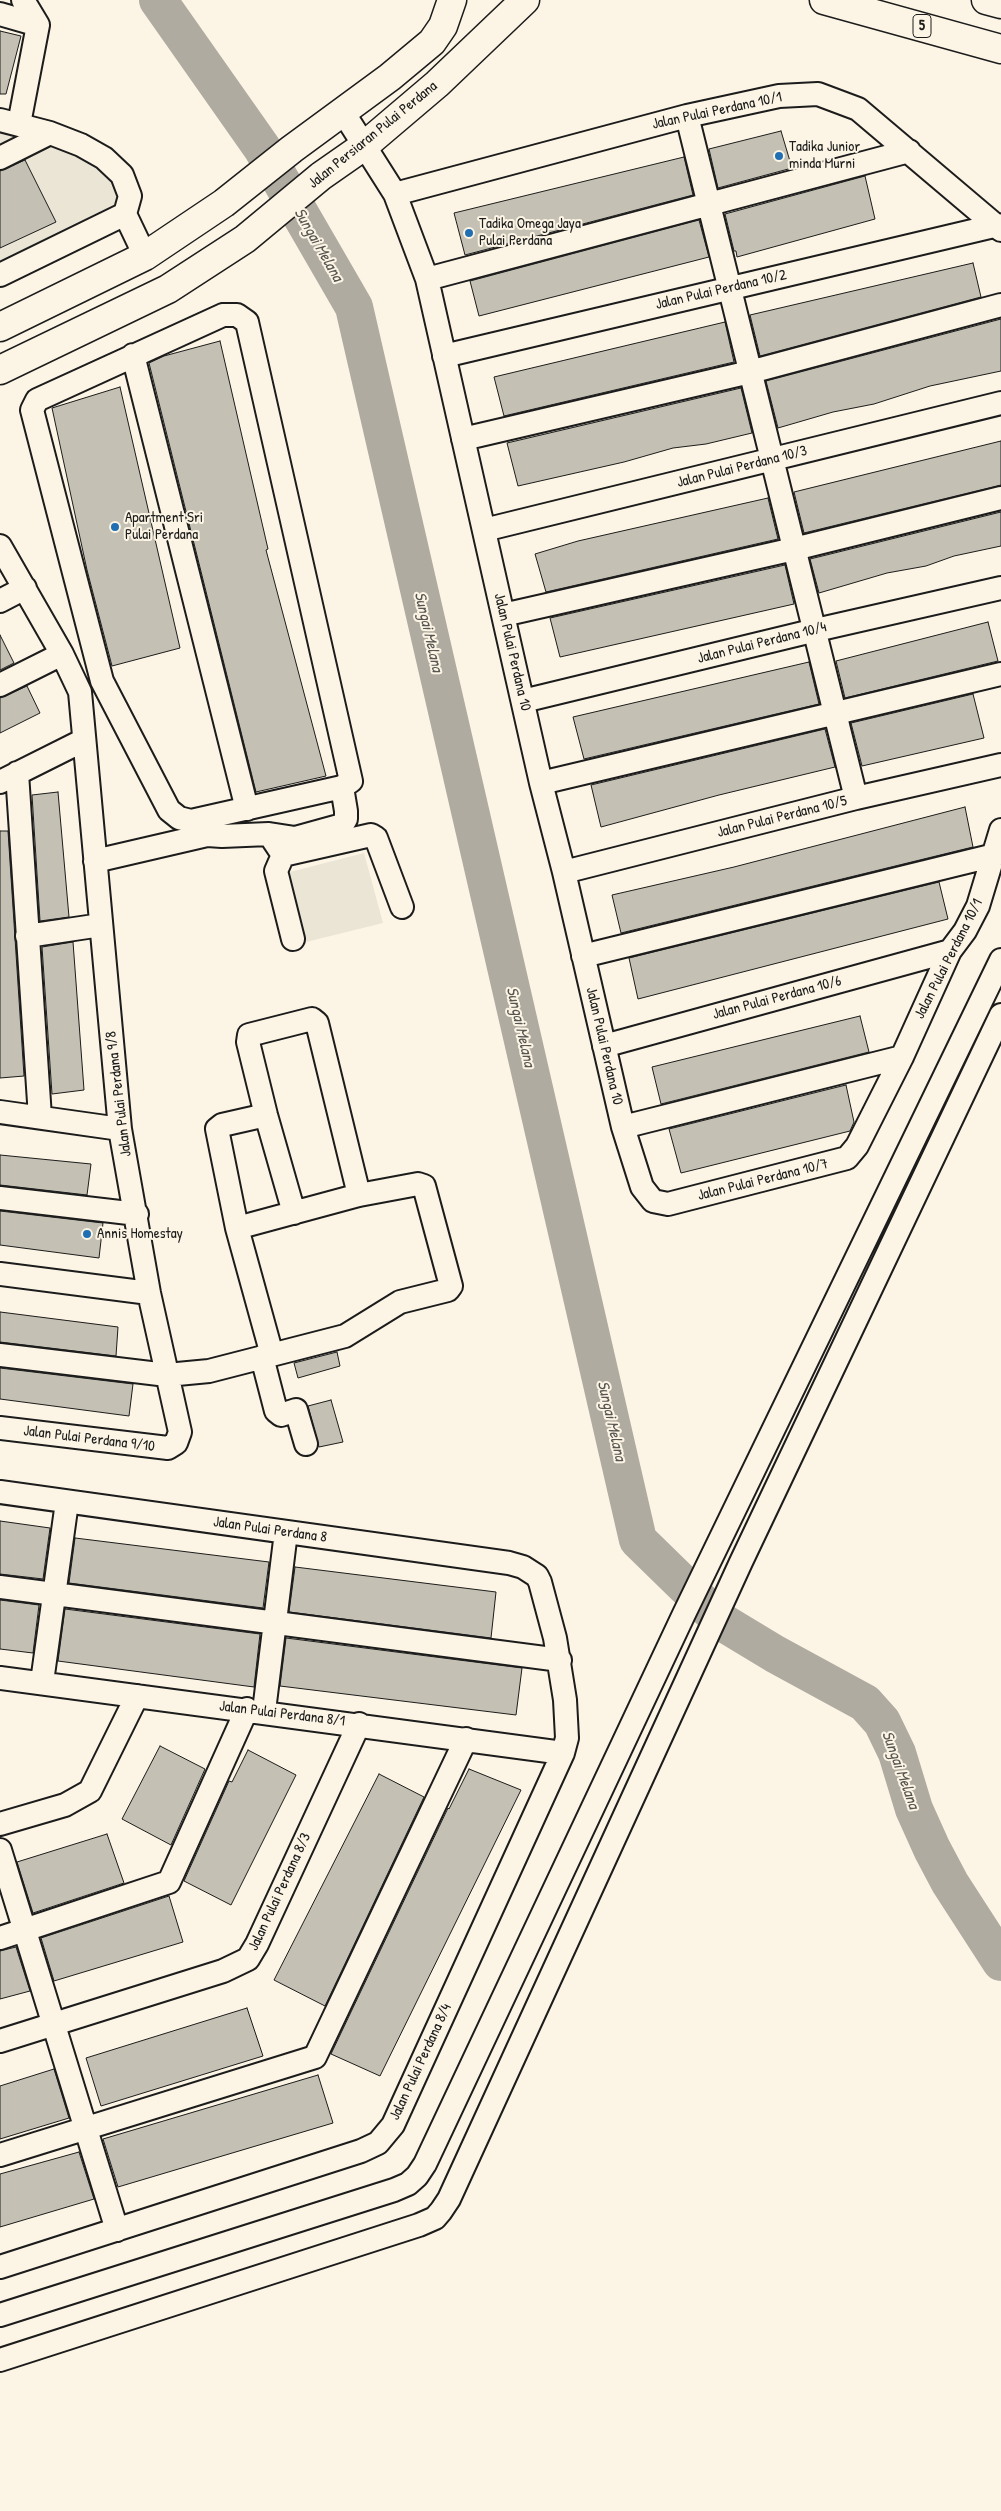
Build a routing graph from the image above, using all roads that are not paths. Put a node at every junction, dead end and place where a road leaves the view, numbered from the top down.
1 (23, 0) edge
2 (452, 0) edge
3 (525, 0) edge
4 (986, 0) edge
5 (831, 1) edge
6 (1001, 4) edge
7 (0, 14) edge
8 (38, 25) junction
9 (1001, 49) edge
10 (343, 112) junction
11 (687, 116) junction
12 (9, 122) edge
13 (50, 133) junction
14 (364, 146) junction
15 (909, 151) junction
16 (0, 158) edge
17 (394, 194) junction
18 (708, 203) junction
19 (125, 214) junction
20 (999, 228) edge
21 (145, 256) junction
22 (0, 275) edge
23 (426, 279) junction
24 (730, 288) junction
25 (1001, 305) edge
26 (0, 328) edge
27 (133, 355) junction
28 (444, 356) junction
29 (0, 370) edge
30 (750, 372) junction
31 (1001, 403) edge
32 (463, 439) junction
33 (773, 459) junction
34 (1001, 498) edge
35 (484, 530) junction
36 (0, 546) edge
37 (794, 549) junction
38 (25, 588) junction
39 (1001, 588) edge
40 (0, 601) edge
41 (503, 615) junction
42 (816, 630) junction
43 (62, 654) junction
44 (1001, 674) edge
45 (102, 681) junction
46 (0, 685) edge
47 (80, 692) junction
48 (523, 701) junction
49 (836, 714) junction
50 (84, 740) junction
51 (1001, 765) edge
52 (9, 778) edge
53 (541, 783) junction
54 (342, 787) junction
55 (856, 798) junction
56 (247, 809) junction
57 (199, 828) junction
58 (1001, 830) edge
59 (269, 834) junction
60 (283, 855) junction
61 (995, 855) junction
62 (95, 860) junction
63 (564, 872) junction
64 (402, 907) dead end
65 (101, 925) junction
66 (27, 936) junction
67 (293, 939) dead end
68 (950, 951) junction
69 (583, 956) junction
70 (1001, 960) edge
71 (1001, 1015) edge
72 (604, 1046) junction
73 (902, 1057) junction
74 (0, 1112) edge
75 (266, 1115) junction
76 (40, 1118) junction
77 (623, 1127) junction
78 (120, 1129) junction
79 (861, 1137) joint
80 (359, 1195) junction
81 (0, 1198) edge
82 (653, 1201) joint
83 (294, 1213) junction
84 (137, 1214) junction
85 (237, 1228) junction
86 (0, 1274) edge
87 (149, 1293) junction
88 (0, 1354) edge
89 (267, 1356) junction
90 (168, 1375) junction
91 (0, 1428) edge
92 (176, 1443) joint
93 (306, 1444) dead end
94 (0, 1492) edge
95 (67, 1502) junction
96 (286, 1532) junction
97 (537, 1576) joint
98 (0, 1587) edge
99 (55, 1594) junction
100 (275, 1622) junction
101 (560, 1660) junction
102 (0, 1678) edge
103 (42, 1682) junction
104 (137, 1696) junction
105 (256, 1710) junction
106 (359, 1724) junction
107 (466, 1738) junction
108 (563, 1753) junction
109 (0, 1824) edge
110 (0, 1850) edge
111 (26, 1929) junction
112 (0, 1938) edge
113 (54, 2025) junction
114 (0, 2041) edge
115 (86, 2128) junction
116 (0, 2154) edge
117 (117, 2230) junction
118 (0, 2267) edge
119 (0, 2315) edge
120 (0, 2360) edge

1 - 8 street
2 - 10 main road
3 - 14 main road, Jalan Persiaran Pulai Perdana
4 - 6 main road
5 - 9 main road, 5
7 - 8 street
8 - 12 street
10 - 14 street, Jalan Pulai Perdana 10
10 - 21 main road
11 - 15 street, Jalan Pulai Perdana 10/1
11 - 17 street, Jalan Pulai Perdana 10/1
11 - 18 street
12 - 13 street
13 - 16 street
13 - 19 street
14 - 17 street, Jalan Pulai Perdana 10
14 - 29 main road, Jalan Persiaran Pulai Perdana
15 - 18 street
15 - 20 street, Jalan Pulai Perdana 10/1
17 - 23 street, Jalan Pulai Perdana 10
18 - 23 street
18 - 24 street
19 - 21 street
19 - 22 street
20 - 24 street, Jalan Pulai Perdana 10/2
21 - 26 main road
23 - 28 street, Jalan Pulai Perdana 10
24 - 28 street, Jalan Pulai Perdana 10/2
24 - 30 street
25 - 30 street
27 - 45 street
27 - 54 street
27 - 56 street
28 - 32 street, Jalan Pulai Perdana 10
30 - 32 street
30 - 33 street
31 - 33 street, Jalan Pulai Perdana 10/3
32 - 35 street, Jalan Pulai Perdana 10
33 - 35 street, Jalan Pulai Perdana 10/3
33 - 37 street
34 - 37 street
35 - 41 street, Jalan Pulai Perdana 10
36 - 38 street
37 - 41 street
37 - 42 street
38 - 40 street
38 - 43 street
39 - 42 street, Jalan Pulai Perdana 10/4
41 - 48 street, Jalan Pulai Perdana 10
42 - 48 street, Jalan Pulai Perdana 10/4
42 - 49 street
43 - 46 street
43 - 47 street
44 - 49 street
45 - 47 street
45 - 57 street
47 - 50 street, Jalan Pulai Perdana 9/8
48 - 53 street, Jalan Pulai Perdana 10
49 - 53 street
49 - 55 street
50 - 52 street
50 - 62 street, Jalan Pulai Perdana 9/8
51 - 55 street, Jalan Pulai Perdana 10/5
52 - 66 street
53 - 63 street, Jalan Pulai Perdana 10
54 - 56 street
54 - 59 street
55 - 63 street, Jalan Pulai Perdana 10/5
56 - 57 street
57 - 59 street
57 - 62 street
58 - 61 street, Jalan Pulai Perdana 10/1
59 - 60 street
60 - 64 street
60 - 67 street
61 - 68 street, Jalan Pulai Perdana 10/1
61 - 69 street
62 - 65 street, Jalan Pulai Perdana 9/8
63 - 69 street, Jalan Pulai Perdana 10
65 - 66 street
65 - 78 street, Jalan Pulai Perdana 9/8
66 - 76 street
68 - 72 street, Jalan Pulai Perdana 10/6
68 - 73 street, Jalan Pulai Perdana 10/1
69 - 72 street, Jalan Pulai Perdana 10
70 - 119 street
71 - 120 street
72 - 77 street, Jalan Pulai Perdana 10
73 - 77 street
73 - 79 street, Jalan Pulai Perdana 10/1
74 - 76 street
75 - 80 street
75 - 83 street
75 - 85 street
76 - 78 street
77 - 82 street, Jalan Pulai Perdana 10
78 - 84 street, Jalan Pulai Perdana 9/8
79 - 82 street, Jalan Pulai Perdana 10/7
80 - 83 street
80 - 89 street
81 - 84 street
83 - 85 street
84 - 87 street, Jalan Pulai Perdana 9/8
85 - 89 street
86 - 87 street
87 - 90 street, Jalan Pulai Perdana 9/8
88 - 90 street
89 - 90 street
89 - 93 street
90 - 92 street, Jalan Pulai Perdana 9/8
91 - 92 street, Jalan Pulai Perdana 9/10
94 - 95 street, Jalan Pulai Perdana 8
95 - 96 street, Jalan Pulai Perdana 8
95 - 99 street
96 - 97 street, Jalan Pulai Perdana 8
96 - 100 street
97 - 101 street, Jalan Pulai Perdana 8/4
98 - 99 street
99 - 100 street
99 - 103 street
100 - 101 street
100 - 105 street
101 - 108 street, Jalan Pulai Perdana 8/4
102 - 103 street, Jalan Pulai Perdana 8/1
103 - 104 street, Jalan Pulai Perdana 8/1
104 - 105 street, Jalan Pulai Perdana 8/1
104 - 109 street
105 - 106 street, Jalan Pulai Perdana 8/1
105 - 111 street
106 - 107 street, Jalan Pulai Perdana 8/1
106 - 113 street, Jalan Pulai Perdana 8/3
107 - 108 street, Jalan Pulai Perdana 8/1
107 - 115 street
108 - 117 street, Jalan Pulai Perdana 8/4
110 - 111 street
111 - 112 street
111 - 113 street
113 - 114 street, Jalan Pulai Perdana 8/3
113 - 115 street
115 - 116 street
115 - 117 street
117 - 118 street, Jalan Pulai Perdana 8/4

